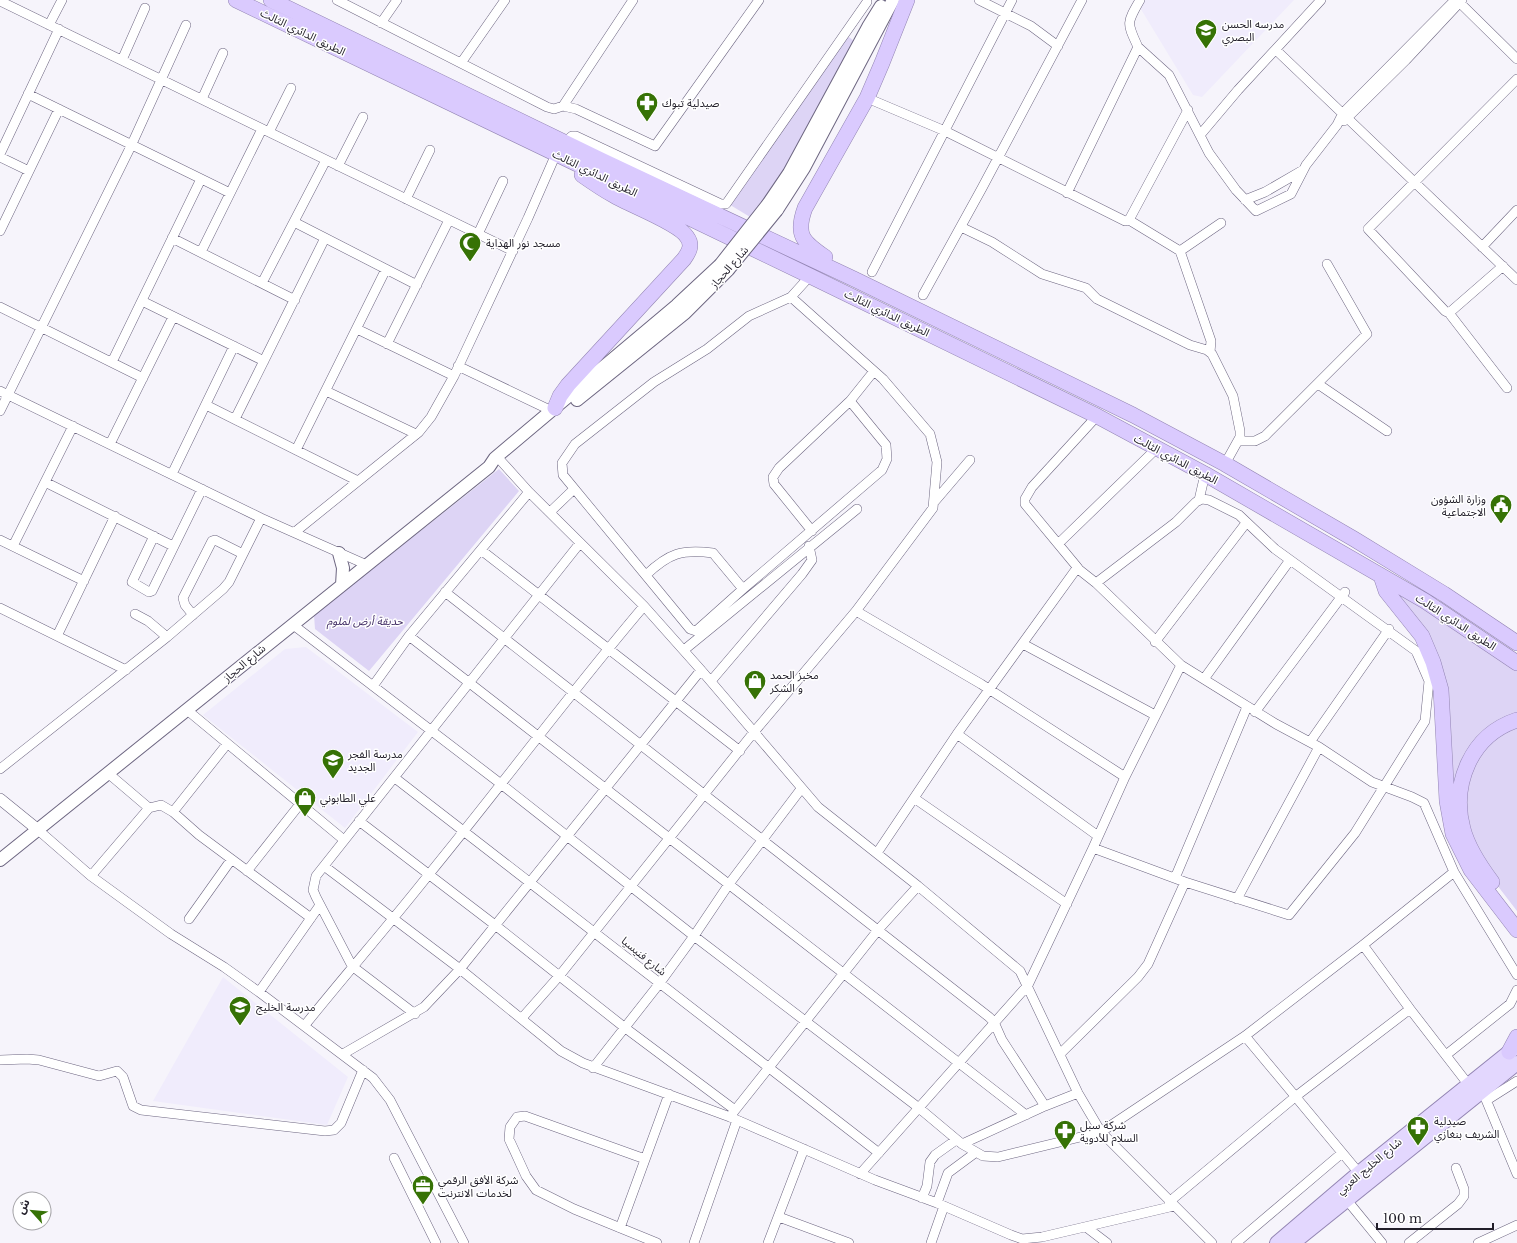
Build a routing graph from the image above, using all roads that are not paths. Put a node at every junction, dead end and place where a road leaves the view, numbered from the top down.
1 (62, 0) edge
2 (236, 0) edge
3 (337, 0) edge
4 (397, 0) edge
5 (505, 0) edge
6 (633, 0) edge
7 (759, 0) edge
8 (885, 0) edge
9 (893, 0) edge
10 (906, 0) edge
11 (979, 0) edge
12 (1012, 0) edge
13 (1082, 0) edge
14 (1140, 0) edge
15 (1321, 0) edge
16 (0, 1) edge
17 (865, 1) edge
18 (1458, 1) edge
19 (271, 6) edge
20 (145, 8) dead end
21 (879, 11) junction
22 (1006, 12) junction
23 (381, 23) junction
24 (49, 25) junction
25 (186, 25) dead end
26 (59, 29) junction
27 (331, 38) junction
28 (1058, 46) junction
29 (1138, 47) junction
30 (1276, 50) junction
31 (223, 53) dead end
32 (1517, 58) edge
33 (122, 60) junction
34 (461, 63) junction
35 (1517, 79) edge
36 (162, 80) junction
37 (291, 88) dead end
38 (28, 94) junction
39 (867, 98) junction
40 (202, 99) junction
41 (563, 106) junction
42 (59, 109) junction
43 (1188, 110) junction
44 (1346, 116) junction
45 (363, 117) dead end
46 (266, 130) junction
47 (945, 131) junction
48 (1200, 135) junction
49 (565, 142) junction
50 (131, 146) junction
51 (430, 150) dead end
52 (0, 155) edge
53 (560, 156) junction
54 (998, 158) junction
55 (326, 160) junction
56 (338, 166) junction
57 (1303, 170) junction
58 (29, 171) junction
59 (201, 180) junction
60 (503, 181) dead end
61 (1415, 182) junction
62 (230, 193) junction
63 (1067, 193) junction
64 (406, 199) junction
65 (1245, 200) junction
66 (772, 207) junction
67 (1517, 210) edge
68 (449, 220) junction
69 (1129, 220) junction
70 (294, 222) junction
71 (1221, 223) dead end
72 (961, 227) junction
73 (0, 231) edge
74 (478, 234) junction
75 (172, 238) junction
76 (325, 238) junction
77 (1482, 247) junction
78 (1180, 250) junction
79 (513, 251) junction
80 (201, 252) junction
81 (1327, 264) dead end
82 (1503, 266) junction
83 (724, 267) junction
84 (386, 269) junction
85 (872, 272) dead end
86 (810, 276) junction
87 (854, 279) junction
88 (1517, 280) edge
89 (262, 283) junction
90 (416, 284) junction
91 (923, 295) dead end
92 (791, 297) junction
93 (295, 300) junction
94 (142, 301) junction
95 (0, 307) edge
96 (1449, 313) junction
97 (173, 317) junction
98 (41, 327) junction
99 (357, 329) junction
100 (1211, 341) junction
101 (387, 344) junction
102 (234, 346) junction
103 (1195, 347) junction
104 (1210, 352) junction
105 (264, 361) junction
106 (112, 362) junction
107 (458, 366) junction
108 (874, 371) junction
109 (454, 376) junction
110 (143, 378) junction
111 (1318, 384) junction
112 (1507, 388) dead end
113 (326, 391) junction
114 (4, 393) edge
115 (850, 402) junction
116 (206, 405) junction
117 (554, 410) junction
118 (0, 411) edge
119 (1097, 416) junction
120 (235, 419) junction
121 (73, 426) junction
122 (1387, 431) dead end
123 (416, 434) junction
124 (1238, 441) junction
125 (110, 444) junction
126 (1157, 448) junction
127 (296, 450) junction
128 (970, 460) dead end
129 (501, 462) junction
130 (1226, 464) junction
131 (489, 467) junction
132 (172, 474) junction
133 (1205, 474) junction
134 (358, 481) junction
135 (45, 482) junction
136 (202, 489) junction
137 (574, 489) junction
138 (529, 492) junction
139 (1247, 498) junction
140 (1198, 500) junction
141 (935, 501) junction
142 (857, 508) dead end
143 (550, 512) junction
144 (1239, 515) junction
145 (115, 516) junction
146 (261, 518) junction
147 (1246, 523) junction
148 (812, 531) junction
149 (296, 532) junction
150 (154, 536) junction
151 (0, 540) edge
152 (580, 543) junction
153 (1059, 543) junction
154 (13, 546) junction
155 (174, 546) junction
156 (809, 546) junction
157 (481, 550) junction
158 (339, 553) junction
159 (243, 554) junction
160 (1290, 560) junction
161 (367, 564) junction
162 (1078, 568) junction
163 (646, 575) junction
164 (1381, 576) junction
165 (84, 582) junction
166 (1096, 583) junction
167 (342, 585) junction
168 (743, 589) junction
169 (445, 592) junction
170 (538, 594) junction
171 (1343, 594) junction
172 (644, 606) junction
173 (0, 608) edge
174 (856, 611) junction
175 (135, 614) dead end
176 (193, 615) junction
177 (292, 624) junction
178 (1389, 629) junction
179 (57, 636) junction
180 (409, 636) junction
181 (167, 637) junction
182 (503, 639) junction
183 (1155, 642) junction
184 (1517, 643) edge
185 (1023, 644) junction
186 (608, 648) junction
187 (684, 650) junction
188 (1517, 663) edge
189 (1181, 666) junction
190 (126, 670) junction
191 (701, 670) junction
192 (1204, 679) junction
193 (711, 681) junction
194 (469, 683) junction
195 (373, 686) junction
196 (990, 690) junction
197 (573, 692) junction
198 (675, 701) junction
199 (1246, 707) junction
200 (187, 710) junction
201 (1255, 712) junction
202 (1155, 714) junction
203 (1517, 720) edge
204 (432, 730) junction
205 (754, 732) junction
206 (957, 734) junction
207 (538, 735) junction
208 (1310, 742) junction
209 (227, 744) junction
210 (641, 744) junction
211 (1319, 747) junction
212 (740, 750) junction
213 (0, 769) edge
214 (109, 774) junction
215 (1125, 777) junction
216 (395, 778) junction
217 (501, 784) junction
218 (1384, 787) junction
219 (605, 788) junction
220 (801, 789) junction
221 (704, 796) junction
222 (914, 798) junction
223 (0, 799) edge
224 (300, 804) junction
225 (149, 808) junction
226 (173, 812) junction
227 (359, 821) junction
228 (37, 829) junction
229 (463, 831) junction
230 (567, 835) junction
231 (1098, 836) junction
232 (670, 838) junction
233 (344, 840) junction
234 (763, 840) junction
235 (1093, 848) junction
236 (878, 853) junction
237 (0, 860) edge
238 (231, 860) junction
239 (324, 866) junction
240 (247, 871) junction
241 (1454, 872) junction
242 (430, 874) junction
243 (91, 876) junction
244 (1175, 878) junction
245 (529, 882) junction
246 (1185, 882) junction
247 (729, 884) junction
248 (631, 886) junction
249 (918, 886) junction
250 (1237, 899) junction
251 (1067, 904) junction
252 (320, 906) junction
253 (1517, 915) edge
254 (311, 918) junction
255 (393, 918) junction
256 (189, 919) dead end
257 (495, 925) junction
258 (878, 930) junction
259 (1517, 930) edge
260 (594, 932) junction
261 (694, 936) junction
262 (1363, 945) junction
263 (352, 966) junction
264 (460, 969) junction
265 (844, 973) junction
266 (560, 975) junction
267 (1517, 975) edge
268 (659, 984) junction
269 (1028, 985) junction
270 (1517, 990) edge
271 (259, 992) junction
272 (1410, 1009) junction
273 (415, 1014) junction
274 (522, 1018) junction
275 (806, 1021) junction
276 (994, 1022) junction
277 (305, 1025) junction
278 (624, 1027) junction
279 (1246, 1036) junction
280 (1517, 1037) edge
281 (1514, 1053) edge
282 (343, 1054) junction
283 (1060, 1054) junction
284 (1446, 1055) junction
285 (0, 1060) edge
286 (958, 1064) junction
287 (769, 1067) junction
288 (593, 1068) junction
289 (363, 1070) junction
290 (1517, 1081) edge
291 (1468, 1084) junction
292 (1078, 1093) junction
293 (669, 1094) junction
294 (1485, 1095) junction
295 (1295, 1097) junction
296 (1045, 1106) junction
297 (919, 1108) junction
298 (1026, 1115) junction
299 (734, 1116) junction
300 (1101, 1132) junction
301 (959, 1142) junction
302 (804, 1149) junction
303 (879, 1153) junction
304 (975, 1153) junction
305 (1342, 1153) junction
306 (394, 1158) dead end
307 (645, 1159) junction
308 (1456, 1168) dead end
309 (1359, 1173) junction
310 (860, 1174) junction
311 (1517, 1174) edge
312 (922, 1198) junction
313 (1346, 1199) junction
314 (1171, 1204) junction
315 (941, 1205) junction
316 (779, 1217) junction
317 (1517, 1225) edge
318 (1086, 1227) junction
319 (620, 1228) junction
320 (1010, 1239) edge
321 (436, 1243) edge
322 (464, 1243) edge
323 (656, 1243) edge
324 (694, 1243) edge
325 (768, 1243) edge
326 (849, 1243) edge
327 (931, 1243) edge
328 (1107, 1243) edge
329 (1212, 1243) edge
330 (1236, 1243) edge
331 (1277, 1243) edge
332 (1293, 1243) edge
333 (1382, 1243) edge
334 (1409, 1243) edge
335 (1478, 1243) edge

1 - 24 street
2 - 19 highway, الطريق الدائري الثالث
3 - 23 street
4 - 23 street
5 - 34 street
6 - 41 street
7 - 41 street
8 - 21 main road, شارع الحجاز
9 - 66 main road, شارع الحجاز
10 - 39 highway
11 - 22 street
12 - 22 street
13 - 28 street
14 - 29 street
15 - 30 street
16 - 24 street
17 - 21 street
17 - 49 street
18 - 32 street
18 - 44 street
19 - 27 highway, الطريق الدائري الثالث
20 - 33 street
21 - 66 main road, شارع الحجاز
22 - 28 street
22 - 47 street
23 - 34 street
24 - 26 street
25 - 36 street
26 - 33 street
26 - 38 street
27 - 49 highway, الطريق الدائري الثالث
27 - 53 highway, الطريق الدائري الثالث
28 - 54 street
29 - 43 street
29 - 63 street
30 - 44 street
30 - 48 street
31 - 40 street
33 - 36 street
34 - 41 street
35 - 61 street
36 - 40 street
36 - 50 street
37 - 46 street
38 - 42 street
38 - 52 street
39 - 47 street
39 - 87 highway
40 - 46 street
42 - 50 street
42 - 58 street
43 - 48 street
43 - 69 street
44 - 57 street
44 - 61 street
45 - 56 street
46 - 55 street
46 - 62 street
47 - 54 street
47 - 85 street
48 - 65 street
49 - 87 highway, الطريق الدائري الثالث
50 - 59 street
50 - 98 street
51 - 64 street
52 - 58 street
53 - 79 street
53 - 86 highway, الطريق الدائري الثالث
53 - 117 highway
54 - 63 street
54 - 72 street
55 - 56 street
55 - 70 street
56 - 64 street
57 - 65 street
57 - 65 street
58 - 73 street
59 - 62 street
59 - 75 street
60 - 74 street
61 - 77 street
61 - 96 street
62 - 80 street
63 - 69 street
64 - 68 street
66 - 83 main road, شارع الحجاز, bridge
67 - 77 street
68 - 74 street
68 - 90 street
69 - 78 street
70 - 76 street
70 - 89 street
71 - 78 street
72 - 91 street
72 - 103 street
74 - 79 street
75 - 80 street
75 - 94 street
76 - 84 street
76 - 93 street
77 - 82 street
78 - 100 street
79 - 107 street
80 - 89 street
81 - 111 street
82 - 88 street
82 - 96 street
83 - 117 main road, شارع الحجاز
83 - 129 main road, شارع الحجاز
84 - 90 street
84 - 99 street
86 - 92 street
86 - 119 highway, الطريق الدائري الثالث
87 - 130 highway, الطريق الدائري الثالث
89 - 93 street
90 - 101 street
92 - 108 street
92 - 137 street
93 - 105 street
94 - 97 street
94 - 106 street
95 - 98 street
96 - 112 street
97 - 102 street
97 - 110 street
98 - 106 street
98 - 114 street
99 - 101 street
99 - 113 street
100 - 103 street
100 - 104 street
101 - 109 street
102 - 105 street
102 - 116 street
103 - 104 street
104 - 124 street
105 - 120 street
106 - 110 street
107 - 109 street
107 - 117 street
108 - 115 street
108 - 141 street
109 - 123 street
110 - 125 street
111 - 122 street
111 - 124 street
113 - 123 street
113 - 127 street
114 - 118 street
114 - 121 street
115 - 148 street
115 - 148 street
116 - 120 street
116 - 132 street
117 - 131 main road, شارع الحجاز
119 - 126 highway, الطريق الدائري الثالث
119 - 153 street
120 - 127 street
121 - 125 street
121 - 135 street
123 - 134 street
124 - 130 street
125 - 132 street
126 - 133 highway, الطريق الدائري الثالث
126 - 153 street
127 - 134 street
128 - 141 street
129 - 131 main road, شارع الحجاز
129 - 138 street
130 - 184 highway, الطريق الدائري الثالث
131 - 161 main road, شارع الحجاز
132 - 136 street
133 - 139 highway, الطريق الدائري الثالث
133 - 140 street
134 - 149 street
135 - 145 street
135 - 154 street
136 - 146 street
136 - 155 street
137 - 143 street
137 - 163 street
138 - 143 street
138 - 157 street
139 - 144 street
139 - 164 highway, الطريق الدائري الثالث
140 - 144 street
140 - 166 street
141 - 174 street
142 - 156 street
143 - 152 street
144 - 147 street
145 - 150 street
145 - 165 street
146 - 149 street
146 - 159 street
147 - 160 street
147 - 183 street
148 - 168 street
149 - 158 street
150 - 155 street
150 - 155 street
151 - 154 street
152 - 170 street
152 - 172 street
153 - 162 street
154 - 165 street
156 - 187 street
156 - 193 street
157 - 169 street
157 - 170 street
158 - 161 street
158 - 167 main road
159 - 176 street
159 - 176 street
160 - 171 street
160 - 192 street
161 - 167 main road, شارع الحجاز
162 - 166 street
162 - 185 street
163 - 168 street
163 - 168 street
164 - 188 highway, الطريق الدائري الثالث
164 - 259 highway
165 - 179 street
166 - 183 street
167 - 177 main road, شارع الحجاز
169 - 180 street
169 - 182 street
170 - 182 street
170 - 186 street
171 - 178 street
171 - 201 street
172 - 186 street
172 - 187 street
173 - 179 street
174 - 196 street
174 - 205 street
175 - 181 street
176 - 181 street
177 - 195 street
177 - 200 main road, شارع الحجاز
178 - 208 street
178 - 218 street
179 - 190 street
180 - 194 street
180 - 195 street
181 - 190 street
182 - 194 street
182 - 197 street
183 - 189 street
185 - 196 street
185 - 202 street
186 - 197 street
186 - 198 street
187 - 191 street
189 - 192 street
189 - 202 street
190 - 213 street
191 - 193 street
191 - 198 street
192 - 199 street
193 - 205 street
194 - 204 street
194 - 207 street
195 - 204 street
196 - 206 street
196 - 215 street
197 - 207 street
197 - 210 street
198 - 210 street
198 - 212 street
199 - 201 street
199 - 244 street
200 - 209 street
200 - 214 main road, شارع الحجاز
201 - 208 street
202 - 215 street
203 - 253 highway
204 - 216 street
204 - 217 street
205 - 212 street
205 - 220 street
206 - 222 street
206 - 231 street
207 - 217 street
207 - 219 street
208 - 211 street
209 - 224 street
209 - 226 street
210 - 219 street
210 - 221 street
211 - 218 street
211 - 250 street
212 - 221 street
214 - 225 street
214 - 228 main road, شارع الحجاز
215 - 231 street
216 - 227 street
216 - 229 street, شارع فنيسيا
217 - 229 street
217 - 230 street
218 - 241 street
218 - 250 street
219 - 230 street
219 - 232 street
220 - 234 street
220 - 236 street
221 - 232 street
221 - 234 street
222 - 236 street
222 - 251 street
223 - 228 street
224 - 233 street
224 - 240 street
225 - 226 street
225 - 243 street
226 - 238 street
227 - 233 street
227 - 242 street
228 - 237 main road, شارع الحجاز
228 - 243 street
229 - 242 street
229 - 245 street, شارع فنيسيا
230 - 245 street
230 - 248 street
231 - 235 street
232 - 247 street
232 - 248 street
233 - 239 street
234 - 247 street
234 - 258 street
235 - 244 street
235 - 251 street
236 - 249 street
238 - 240 street
238 - 256 street
239 - 252 street
239 - 255 street
240 - 254 street
241 - 262 street
241 - 267 street
242 - 255 street
242 - 257 street
243 - 271 street
244 - 246 street
245 - 257 street
245 - 260 street, شارع فنيسيا
246 - 250 street
246 - 283 street
247 - 261 street
247 - 265 street
248 - 260 street
248 - 261 street
249 - 258 street
249 - 269 street
251 - 269 street
252 - 254 street
252 - 263 street
254 - 271 street
255 - 263 street
255 - 264 street
257 - 264 street
257 - 266 street
258 - 265 street
258 - 276 street
260 - 266 street
260 - 268 street, شارع فنيسيا
261 - 268 street
261 - 275 street
262 - 272 street
262 - 279 street
263 - 273 street
263 - 277 street
264 - 273 street
264 - 274 street
265 - 275 street
265 - 286 street
266 - 274 street
266 - 278 street
268 - 278 street
268 - 287 street, شارع فنيسيا
269 - 276 street
269 - 283 street
270 - 284 street
271 - 277 street
272 - 284 street
272 - 295 street
273 - 282 street
274 - 288 street
275 - 287 street
275 - 297 street
276 - 286 street
276 - 296 street
277 - 282 street
278 - 288 street
278 - 299 street
279 - 295 street
279 - 300 street
280 - 281 highway
281 - 291 main road, شارع الخليج العربي
281 - 294 main road, شارع الخليج العربي
282 - 289 street
283 - 292 street
284 - 291 street
285 - 289 street
286 - 297 street
286 - 298 street
287 - 299 street
287 - 303 street, شارع فنيسيا
288 - 293 street
289 - 322 street
290 - 294 street
291 - 309 main road, شارع الخليج العربي
292 - 296 street
292 - 300 street
293 - 299 street
293 - 307 street
294 - 311 street
294 - 313 main road, شارع الخليج العربي
295 - 305 street
295 - 314 street
296 - 298 street
297 - 301 street
297 - 303 street
298 - 301 street
299 - 302 street
299 - 324 street
300 - 304 street
300 - 314 street
301 - 304 street
301 - 312 street
302 - 310 street
302 - 316 street
303 - 310 street
304 - 315 street
305 - 309 street
305 - 330 street
306 - 321 street
307 - 319 street
307 - 319 street
308 - 334 street
309 - 331 main road, شارع الخليج العربي
310 - 312 street
312 - 315 street
313 - 332 main road, شارع الخليج العربي
313 - 333 street
314 - 318 street
314 - 329 street
315 - 320 street
315 - 327 street
316 - 325 street
316 - 326 street
317 - 335 street
318 - 320 street
318 - 328 street
319 - 323 street

